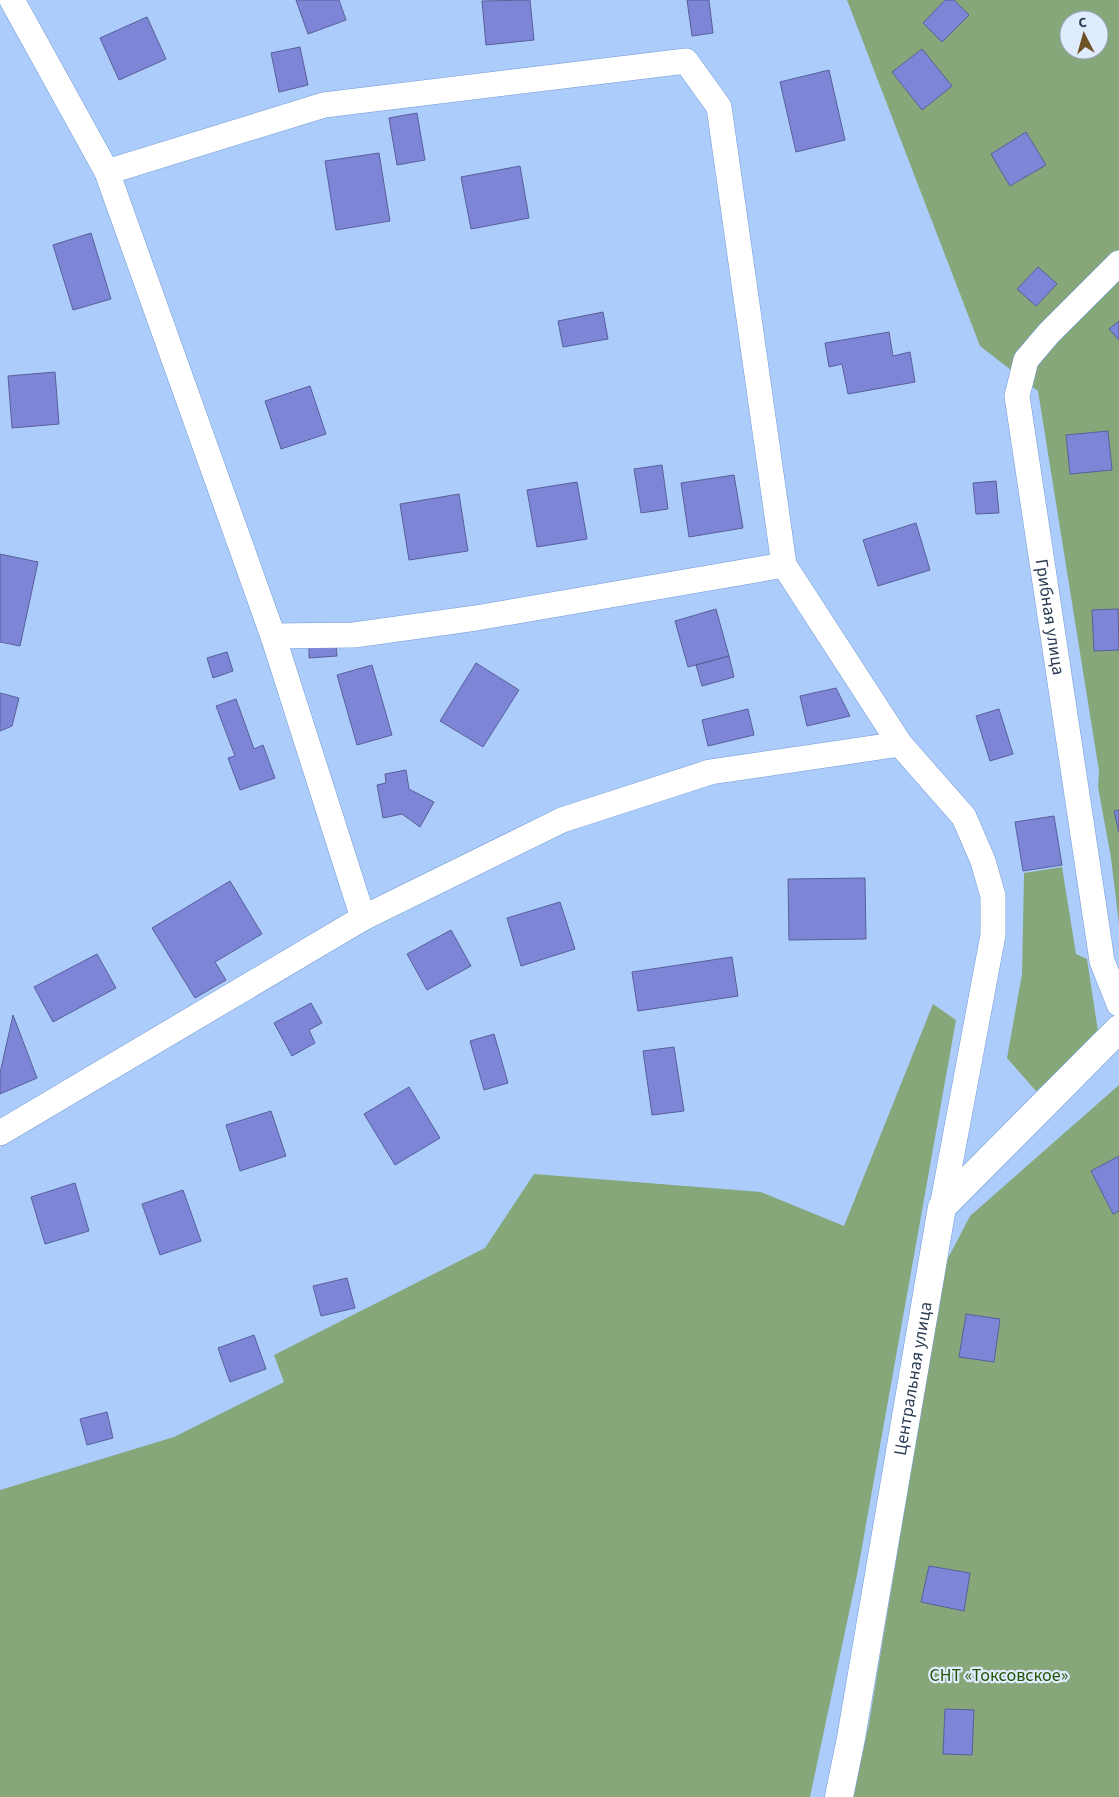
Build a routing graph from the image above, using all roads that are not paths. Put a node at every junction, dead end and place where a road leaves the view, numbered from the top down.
1 (12, 0) edge
2 (107, 172) junction
3 (1119, 264) edge
4 (784, 565) junction
5 (273, 636) junction
6 (900, 744) junction
7 (363, 918) junction
8 (1119, 1004) edge
9 (1119, 1029) edge
10 (0, 1133) edge
11 (942, 1207) junction
12 (839, 1797) edge

1 - 2 street
2 - 4 street
2 - 5 street
3 - 8 street, Грибная улица
4 - 5 street
4 - 6 street
5 - 7 street
6 - 7 street
6 - 11 street
7 - 10 street
9 - 11 street
11 - 12 street, Центральная улица

